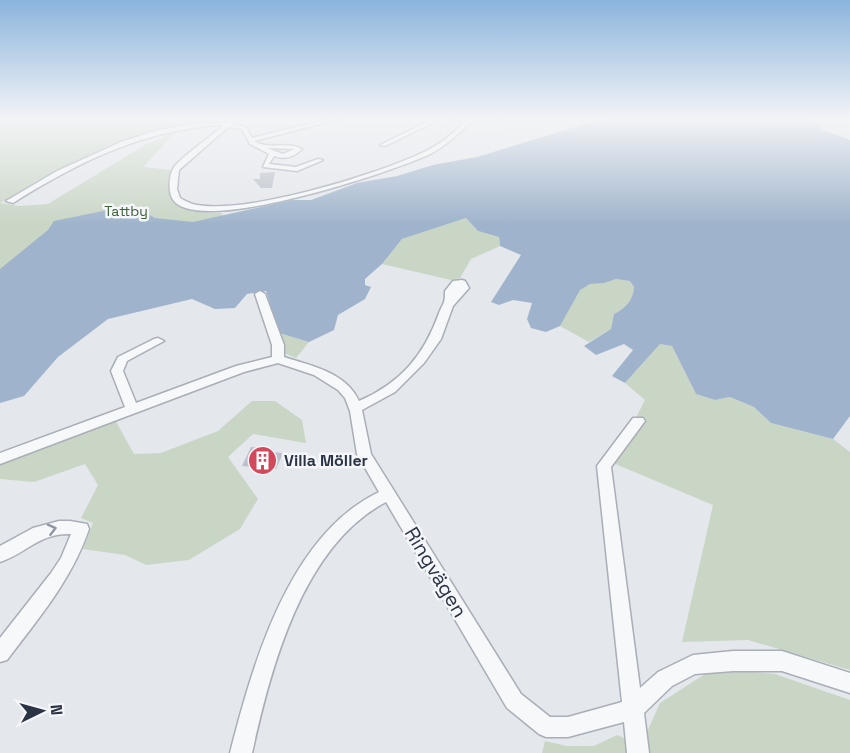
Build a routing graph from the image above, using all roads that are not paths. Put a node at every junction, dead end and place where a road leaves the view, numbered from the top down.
1 (99, 153) edge
2 (193, 153) edge
3 (268, 153) edge
4 (291, 153) edge
5 (426, 153) edge
6 (271, 155) junction
7 (320, 160) dead end
8 (10, 201) dead end
9 (260, 294) dead end
10 (450, 298) dead end
11 (158, 341) dead end
12 (278, 358) junction
13 (355, 408) junction
14 (133, 410) junction
15 (638, 421) dead end
16 (0, 459) edge
17 (389, 494) junction
18 (0, 555) edge
19 (0, 653) edge
20 (850, 683) edge
21 (633, 709) junction
22 (240, 753) edge
23 (638, 753) edge

1 - 8 street
2 - 5 street
3 - 6 street
4 - 6 street
6 - 7 street
9 - 12 street
10 - 13 street
11 - 14 street
12 - 13 street, Ringvägen
12 - 14 street
13 - 17 street, Ringvägen
14 - 16 street
15 - 21 street
17 - 21 street, Ringvägen
17 - 22 street
18 -> 19 street
20 - 21 street, Ringvägen
21 - 23 street

